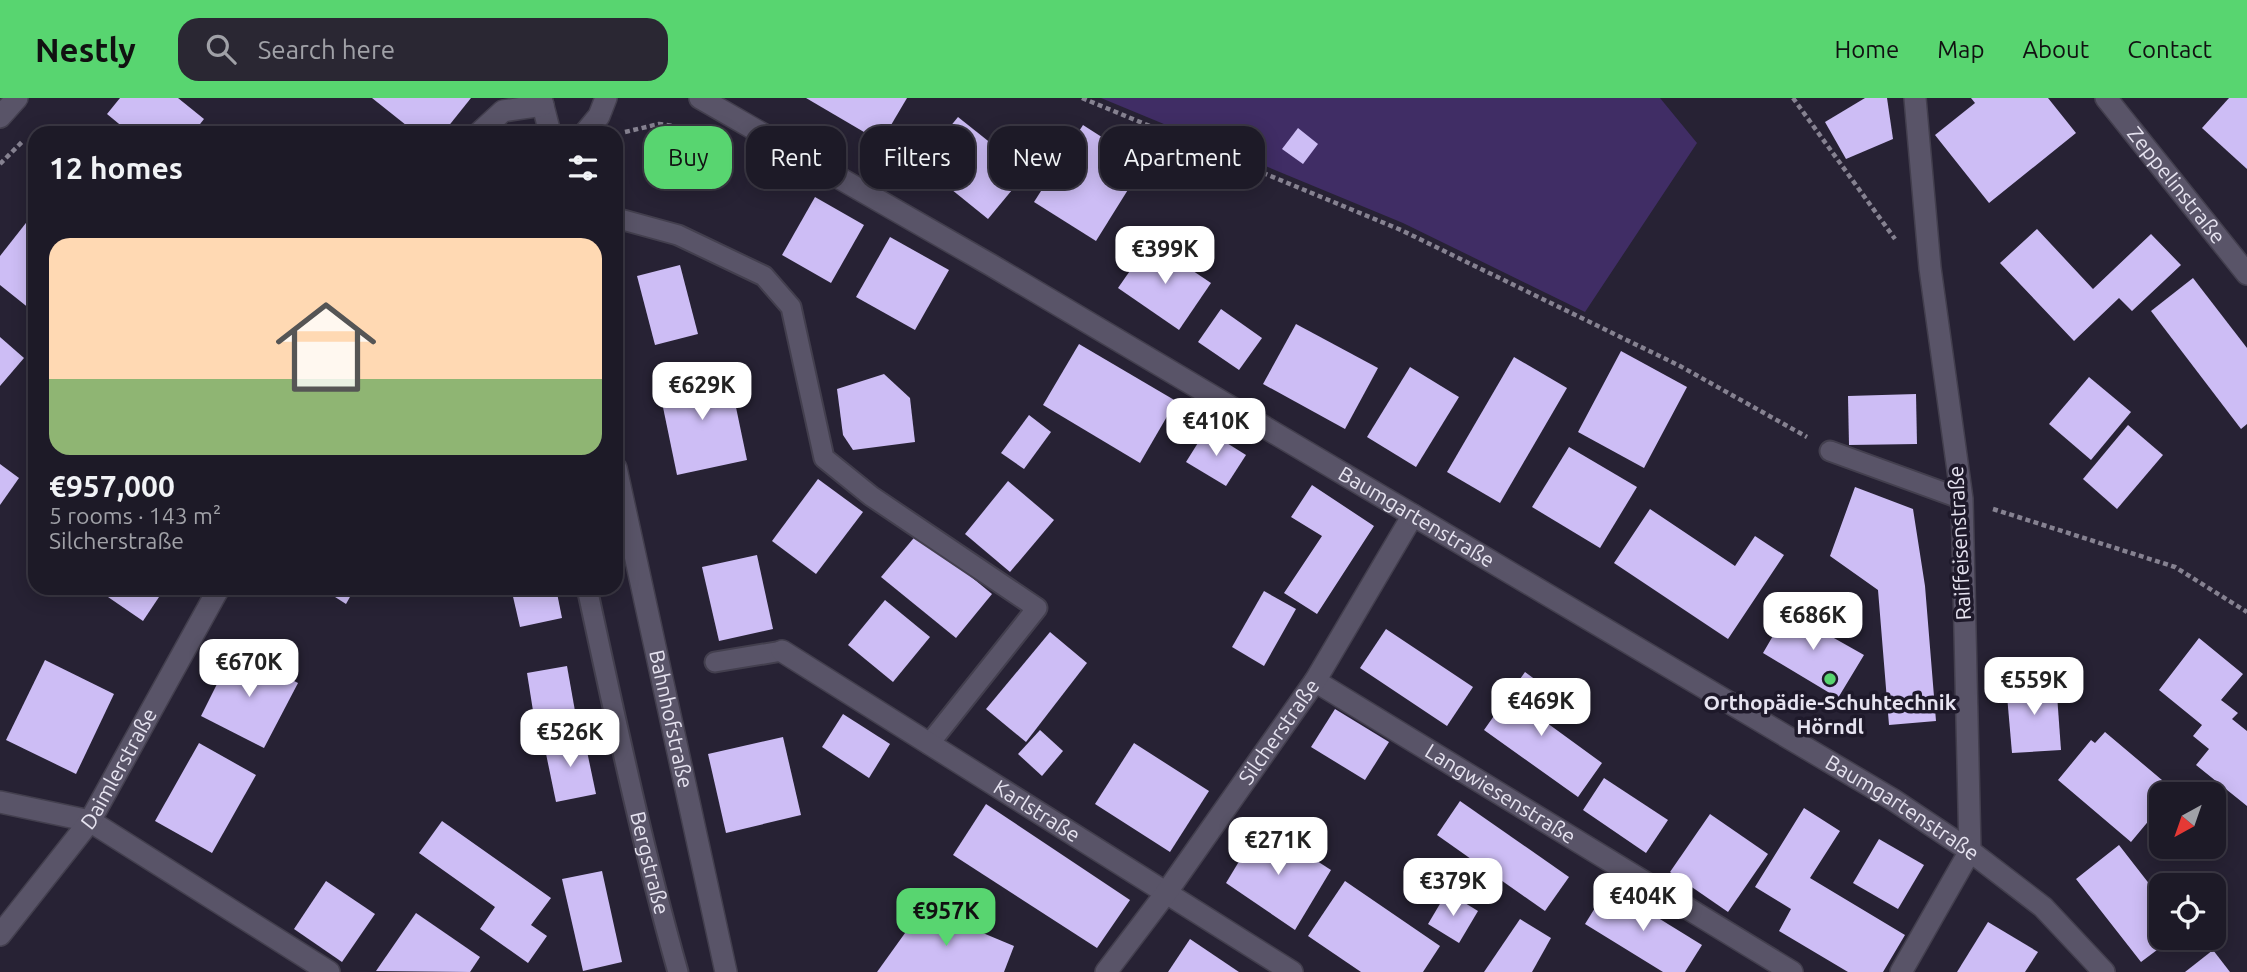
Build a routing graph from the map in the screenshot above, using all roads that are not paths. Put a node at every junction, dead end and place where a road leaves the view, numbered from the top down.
1 (17, 98) edge
2 (607, 98) edge
3 (1915, 98) edge
4 (2106, 98) edge
5 (545, 100) edge
6 (707, 102) edge
7 (0, 117) edge
8 (487, 126) edge
9 (549, 126) edge
10 (591, 126) edge
11 (623, 220) edge
12 (2247, 274) edge
13 (1830, 451) road end
14 (1962, 499) junction
15 (623, 500) edge
16 (1413, 515) junction
17 (215, 595) edge
18 (588, 595) edge
19 (782, 651) joint
20 (715, 662) dead end
21 (1315, 681) junction
22 (929, 744) junction
23 (0, 802) edge
24 (90, 821) junction
25 (1970, 851) junction
26 (1167, 893) junction
27 (0, 936) edge
28 (329, 972) edge
29 (678, 972) edge
30 (726, 972) edge
31 (1106, 972) edge
32 (1292, 972) edge
33 (1792, 972) edge
34 (1901, 972) edge
35 (2104, 972) edge

1 - 7 street
2 - 10 street
3 - 14 street, Raiffeisenstraße
4 - 12 street, Zeppelinstraße
5 - 8 street
5 - 9 street
6 - 16 street, Baumgartenstraße
11 - 22 lane
13 - 14 lane
14 - 25 street, Raiffeisenstraße
15 - 30 street, Bahnhofstraße
16 - 21 street, Silcherstraße
16 - 25 street, Baumgartenstraße
17 - 24 street, Daimlerstraße
18 - 29 lane, Bergstraße
19 - 20 lane
19 - 22 street, Karlstraße
21 - 26 street, Silcherstraße
21 - 33 street, Langwiesenstraße
22 - 26 street, Karlstraße
23 - 24 street
24 - 27 street, Daimlerstraße
24 - 28 street
25 - 34 street
25 - 35 street, Baumgartenstraße
26 - 31 street, Silcherstraße
26 - 32 street, Karlstraße

